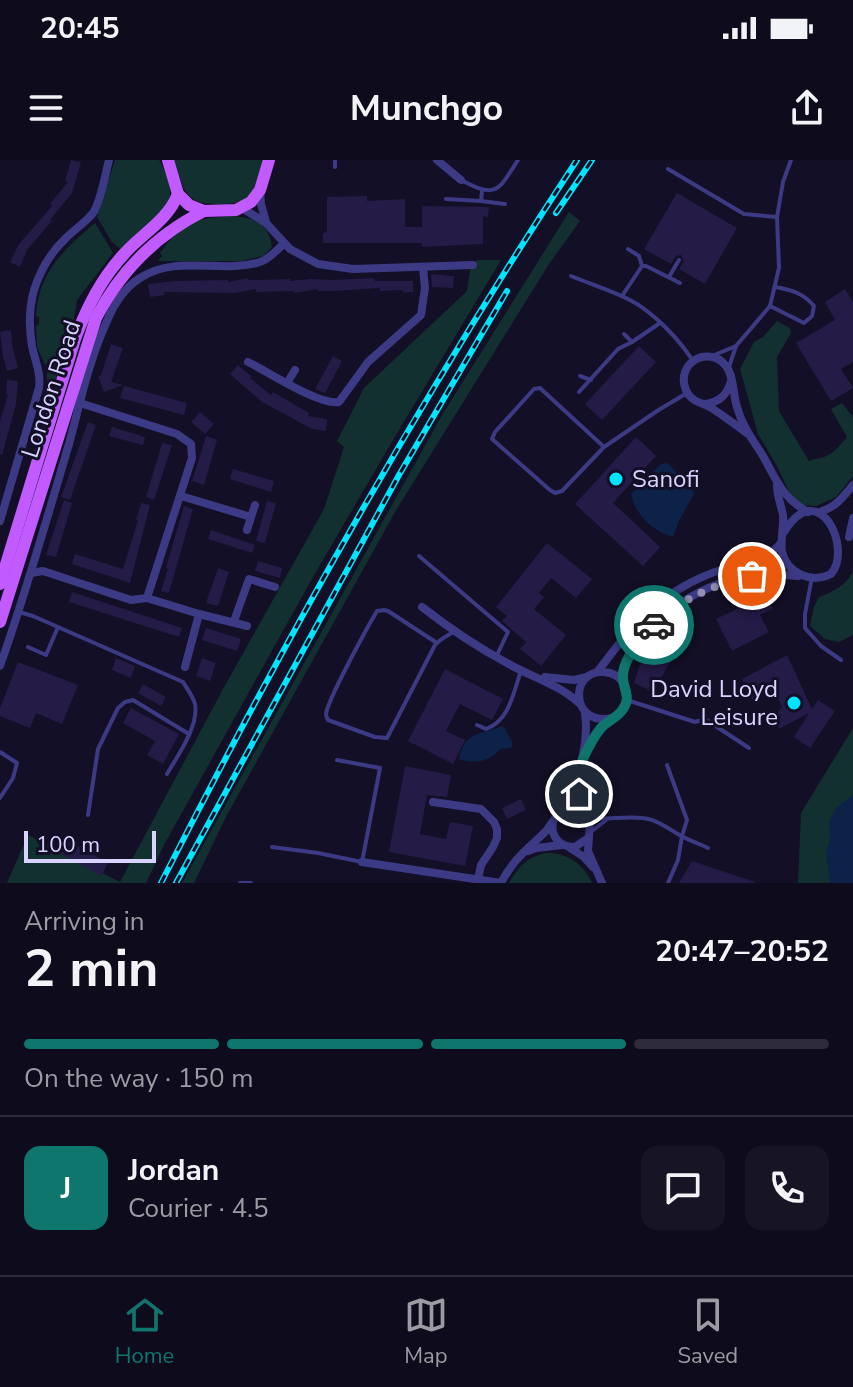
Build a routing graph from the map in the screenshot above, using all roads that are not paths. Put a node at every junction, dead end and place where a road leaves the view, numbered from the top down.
1 (109, 160) edge
2 (269, 160) edge
3 (335, 160) edge
4 (437, 160) edge
5 (518, 160) edge
6 (791, 160) edge
7 (168, 161) edge
8 (335, 167) dead end
9 (668, 169) dead end
10 (461, 180) joint
11 (260, 190) junction
12 (482, 191) junction
13 (178, 194) junction
14 (446, 199) dead end
15 (481, 201) junction
16 (505, 204) dead end
17 (242, 208) junction
18 (204, 211) junction
19 (777, 217) junction
20 (266, 223) junction
21 (284, 244) junction
22 (628, 249) dead end
23 (679, 260) dead end
24 (473, 265) dead end
25 (642, 266) junction
26 (423, 268) junction
27 (571, 276) dead end
28 (669, 277) junction
29 (680, 283) dead end
30 (775, 287) junction
31 (622, 296) junction
32 (770, 306) junction
33 (660, 323) junction
34 (624, 334) dead end
35 (632, 342) junction
36 (736, 346) junction
37 (712, 356) junction
38 (693, 361) junction
39 (248, 362) dead end
40 (729, 369) junction
41 (295, 370) dead end
42 (580, 376) dead end
43 (591, 380) junction
44 (731, 381) junction
45 (287, 383) junction
46 (579, 392) dead end
47 (687, 393) junction
48 (80, 403) junction
49 (705, 404) junction
50 (748, 434) junction
51 (604, 447) junction
52 (777, 484) junction
53 (853, 485) edge
54 (181, 496) junction
55 (255, 505) dead end
56 (821, 511) junction
57 (808, 512) junction
58 (251, 517) junction
59 (853, 518) edge
60 (0, 519) edge
61 (247, 530) dead end
62 (784, 532) junction
63 (848, 538) junction
64 (781, 543) junction
65 (419, 556) dead end
66 (31, 573) junction
67 (807, 577) junction
68 (0, 584) edge
69 (275, 587) dead end
70 (147, 598) junction
71 (422, 607) dead end
72 (19, 612) junction
73 (199, 614) junction
74 (234, 621) junction
75 (0, 622) edge
76 (247, 626) dead end
77 (58, 627) junction
78 (454, 632) junction
79 (437, 643) junction
80 (28, 647) dead end
81 (496, 657) junction
82 (841, 660) dead end
83 (0, 666) edge
84 (185, 667) dead end
85 (523, 671) junction
86 (598, 671) junction
87 (588, 676) junction
88 (623, 681) junction
89 (627, 700) junction
90 (580, 704) junction
91 (585, 713) junction
92 (612, 718) junction
93 (477, 725) dead end
94 (189, 734) junction
95 (749, 748) dead end
96 (0, 752) edge
97 (584, 755) junction
98 (337, 760) dead end
99 (667, 765) dead end
100 (167, 774) dead end
101 (577, 778) junction
102 (0, 798) edge
103 (433, 802) dead end
104 (562, 811) junction
105 (88, 815) dead end
106 (586, 816) junction
107 (554, 819) junction
108 (606, 820) junction
109 (589, 835) junction
110 (682, 836) junction
111 (566, 846) junction
112 (272, 847) dead end
113 (708, 848) dead end
114 (524, 852) junction
115 (362, 862) junction
116 (597, 871) junction
117 (478, 879) junction
118 (240, 883) edge
119 (251, 883) edge
120 (501, 883) edge
121 (602, 883) edge
122 (668, 883) edge

1 - 60 street, London Road
2 - 11 main road
3 - 8 lane
4 - 10 street
5 - 12 lane
6 - 19 lane
7 - 13 main road
9 - 19 lane
10 - 12 lane
11 - 17 main road
11 - 20 street
12 - 15 lane
13 - 18 main road
13 - 68 main road, London Road
14 - 15 lane
15 - 16 lane
17 - 18 main road
17 - 20 street
18 - 75 main road, London Road
19 - 30 lane
20 - 21 street
21 - 26 street
21 - 48 street
22 - 25 lane
23 - 28 lane
24 - 26 street
25 - 28 lane
25 - 31 lane
26 - 45 street
27 - 31 lane
28 - 29 lane
30 - 32 lane
30 - 32 lane
31 - 33 lane
32 - 36 lane
33 - 35 lane
33 - 38 lane
34 - 35 lane
35 - 43 lane
36 - 37 lane
36 - 40 lane
37 - 38 street
37 - 40 street
38 - 47 street
39 - 45 street
40 - 44 street
41 - 45 street
42 - 43 lane
43 - 46 lane
44 - 49 street
44 - 50 street
47 - 49 street
47 - 51 lane
48 - 54 street
48 - 66 street
49 - 50 street
50 - 52 street
51 - 51 lane
52 - 57 street
52 - 62 street
53 - 56 street
54 - 58 street
54 - 70 street
55 - 58 street
56 - 57 street
56 - 63 street
57 - 62 street
58 - 61 street
59 - 63 street
62 - 64 street
63 - 67 street
64 - 67 street
64 - 86 street
65 - 81 lane
66 - 70 street
66 - 72 street
67 - 82 lane
67 - 88 street
69 - 74 street
70 - 73 street
71 - 78 street
72 - 77 lane
72 - 83 street
73 - 74 street
73 - 84 street
74 - 76 street
77 - 80 lane
77 - 94 lane
78 - 79 lane
78 - 81 street
79 - 79 lane
81 - 85 street
85 - 87 street
85 - 90 street
85 - 93 lane
86 - 87 street
86 - 88 street
87 - 90 street
88 - 89 street
89 - 92 street
89 - 95 lane
90 - 91 street
91 - 92 street
91 - 97 street
92 - 97 street
94 - 100 lane
94 - 105 lane
96 - 102 lane
97 - 101 street
98 - 115 lane
99 - 110 lane
101 - 104 street
101 - 106 street
103 - 117 street
104 - 106 street
104 - 107 street
106 - 108 lane
106 - 109 street
107 - 111 street
107 - 114 street
108 - 109 lane
108 - 110 lane
109 - 111 street
109 - 116 street
110 - 113 lane
110 - 122 lane
111 - 114 street
111 - 116 street
112 - 115 lane
114 - 120 street
115 - 117 street
116 - 121 street
117 - 120 street
118 - 119 lane

